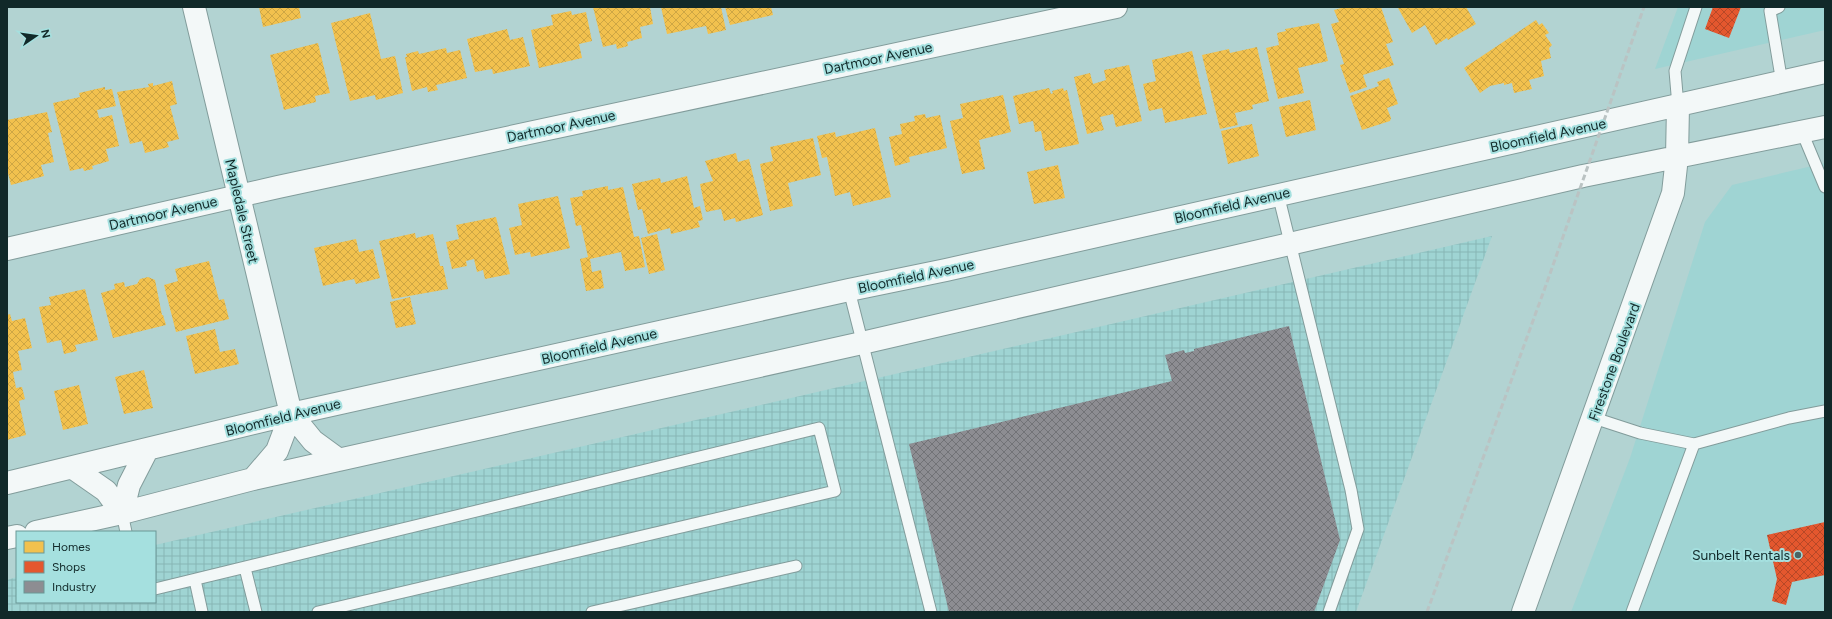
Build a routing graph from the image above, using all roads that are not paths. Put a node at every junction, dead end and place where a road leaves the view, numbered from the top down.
1 (194, 7) edge
2 (1116, 7) edge
3 (1696, 7) edge
4 (1779, 7) edge
5 (1825, 72) edge
6 (1782, 83) junction
7 (1678, 106) junction
8 (1825, 127) edge
9 (1802, 132) junction
10 (1677, 157) junction
11 (1821, 168) edge
12 (1825, 187) edge
13 (1278, 194) junction
14 (239, 195) junction
15 (1290, 244) junction
16 (7, 249) edge
17 (849, 290) junction
18 (862, 343) junction
19 (1825, 411) edge
20 (291, 414) junction
21 (1594, 418) junction
22 (1694, 444) junction
23 (147, 450) junction
24 (338, 460) junction
25 (73, 468) junction
26 (253, 479) junction
27 (7, 483) edge
28 (124, 522) edge
29 (45, 531) edge
30 (796, 566) dead end
31 (245, 568) junction
32 (195, 580) junction
33 (156, 589) edge
34 (202, 612) edge
35 (256, 612) edge
36 (318, 612) edge
37 (592, 612) edge
38 (931, 612) edge
39 (1329, 612) edge
40 (1523, 612) edge
41 (1632, 612) edge

1 - 14 main road, Mapledale Street
2 - 14 main road, Dartmoor Avenue
3 - 7 lane
4 - 6 lane
5 - 6 main road, Bloomfield Avenue
6 - 7 main road, Bloomfield Avenue
7 - 10 main road, Firestone Boulevard
7 - 13 main road, Bloomfield Avenue
8 - 9 main road
9 - 10 main road
9 - 11 lane
10 - 15 main road
10 - 21 main road, Firestone Boulevard
11 - 12 lane
13 - 15 lane
13 - 17 main road, Bloomfield Avenue
14 - 16 main road, Dartmoor Avenue
14 - 20 main road, Mapledale Street
15 - 18 main road
15 - 39 lane
17 - 18 lane
17 - 20 main road, Bloomfield Avenue
18 - 24 main road
18 - 38 lane
19 - 22 lane
20 - 23 main road, Bloomfield Avenue
20 - 24 main road
20 - 26 main road
21 - 22 lane
21 - 40 main road, Firestone Boulevard
22 - 41 lane
23 - 25 main road, Bloomfield Avenue
23 - 28 main road
24 - 26 main road
25 - 27 main road, Bloomfield Avenue
25 - 28 main road
26 - 28 main road
28 - 29 main road
30 - 37 lane
31 - 32 lane
31 - 35 lane
31 - 36 lane
32 - 33 lane
32 - 34 lane

